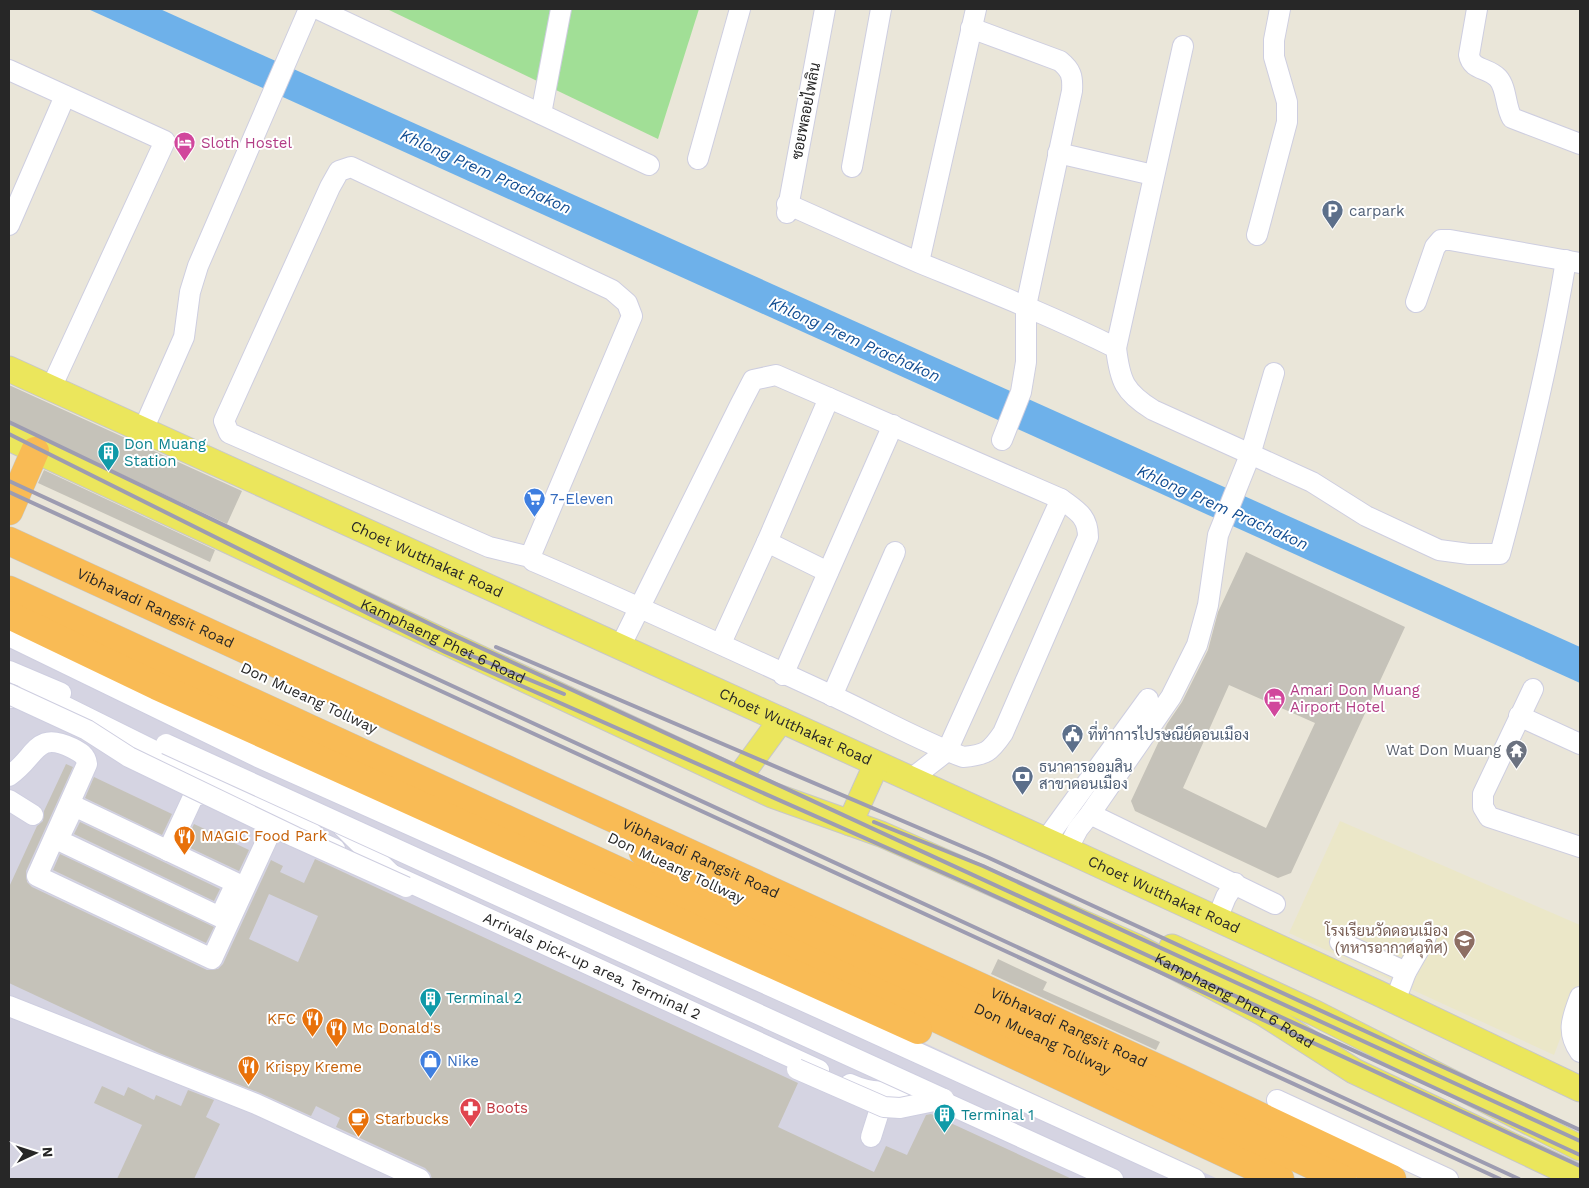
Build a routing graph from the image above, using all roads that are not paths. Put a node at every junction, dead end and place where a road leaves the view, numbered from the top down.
1 (309, 9) edge
2 (318, 9) edge
3 (561, 9) edge
4 (740, 9) edge
5 (825, 9) edge
6 (881, 9) edge
7 (976, 9) edge
8 (1280, 9) edge
9 (1477, 9) edge
10 (971, 28) junction
11 (1183, 46) dead end
12 (9, 70) edge
13 (66, 96) junction
14 (541, 114) junction
15 (1580, 144) edge
16 (1058, 153) junction
17 (698, 159) dead end
18 (650, 165) dead end
19 (852, 168) dead end
20 (1153, 175) junction
21 (9, 225) edge
22 (1257, 235) dead end
23 (919, 262) junction
24 (1573, 262) edge
25 (1416, 302) dead end
26 (1026, 306) junction
27 (1116, 348) junction
28 (9, 369) edge
29 (1274, 373) dead end
30 (51, 388) junction
31 (830, 398) junction
32 (893, 425) junction
33 (142, 430) junction
34 (1005, 434) dead end
35 (9, 438) edge
36 (35, 451) junction
37 (1250, 455) junction
38 (1061, 499) junction
39 (9, 511) edge
40 (9, 541) edge
41 (767, 542) junction
42 (895, 552) dead end
43 (530, 557) junction
44 (9, 560) edge
45 (828, 572) junction
46 (9, 590) edge
47 (640, 607) junction
48 (9, 615) edge
49 (9, 636) edge
50 (721, 643) junction
51 (620, 646) junction
52 (9, 671) edge
53 (783, 675) junction
54 (1533, 689) dead end
55 (9, 694) edge
56 (832, 696) junction
57 (1148, 699) dead end
58 (9, 700) edge
59 (64, 706) junction
60 (99, 711) junction
61 (1519, 716) junction
62 (781, 720) junction
63 (1580, 744) edge
64 (261, 746) junction
65 (947, 751) junction
66 (876, 764) junction
67 (294, 773) junction
68 (9, 776) edge
69 (911, 778) junction
70 (738, 779) junction
71 (181, 782) junction
72 (204, 793) junction
73 (9, 800) edge
74 (255, 802) junction
75 (1090, 814) junction
76 (33, 815) dead end
77 (178, 817) junction
78 (850, 823) junction
79 (342, 826) junction
80 (881, 834) junction
81 (58, 840) junction
82 (1056, 845) junction
83 (1580, 847) edge
84 (165, 849) junction
85 (390, 874) junction
86 (40, 878) junction
87 (1235, 883) junction
88 (1275, 904) dead end
89 (220, 917) junction
90 (1217, 919) junction
91 (1426, 937) dead end
92 (1340, 942) dead end
93 (202, 955) junction
94 (1406, 972) junction
95 (1580, 997) edge
96 (1395, 1001) junction
97 (9, 1006) edge
98 (1580, 1052) edge
99 (795, 1064) junction
100 (903, 1088) junction
101 (1580, 1089) edge
102 (867, 1092) junction
103 (1277, 1100) dead end
104 (945, 1101) junction
105 (1580, 1148) edge
106 (1580, 1178) edge
107 (420, 1179) edge
108 (1113, 1179) edge
109 (1121, 1179) edge
110 (1195, 1179) edge
111 (1244, 1179) edge
112 (1280, 1179) edge
113 (1342, 1179) edge
114 (1392, 1179) edge
115 (1448, 1179) edge

1 - 33 street
2 - 14 street
3 - 14 street
4 - 17 street
5 - 23 street, ซอยพลอยไพลิน
6 - 19 street
7 - 10 street
8 - 22 street
9 - 15 street
10 - 16 street
10 - 23 street
11 - 20 street
12 - 13 street
13 - 21 street
13 - 30 street
14 - 18 street
16 - 20 street
16 - 26 street
20 - 27 street
23 - 26 street
24 - 25 street
24 - 37 street
26 - 27 street
26 - 34 street
27 - 37 street
28 - 30 main road, Choet Wutthakat Road
29 - 37 street
30 - 33 main road, Choet Wutthakat Road
31 - 32 street
31 - 41 street
31 - 47 street
32 - 38 street
32 - 45 street
33 - 51 main road, Choet Wutthakat Road
35 - 36 main road, Kamphaeng Phet 6 Road
36 - 39 highway
36 - 70 main road, Kamphaeng Phet 6 Road
37 - 75 street
38 - 65 street
38 - 65 street
40 - 114 highway, Vibhavadi Rangsit Road
41 - 45 street
41 - 50 street
42 - 56 street
43 - 43 street
43 - 47 street
44 - 113 highway, Don Mueang Tollway
45 - 53 street
46 - 112 highway, Don Mueang Tollway
47 - 50 street
47 - 51 street
48 - 64 highway
49 - 64 street
50 - 53 street
51 - 62 main road, Choet Wutthakat Road
52 - 60 street
53 - 56 street
54 - 61 street
55 - 71 street, bridge
56 - 65 street
57 - 82 street
58 - 59 street
59 - 60 street
59 - 74 street, Arrivals pick-up area, Terminal 2
60 - 104 street, bridge
61 - 63 street
61 - 83 street
62 - 66 main road, Choet Wutthakat Road
62 - 70 main road
64 - 67 street
64 - 74 street
64 - 111 highway
65 - 69 street
66 - 69 main road, Choet Wutthakat Road
66 - 78 main road
67 - 79 street
67 - 110 street
68 - 86 street
69 - 82 main road, Choet Wutthakat Road
70 - 78 main road, Kamphaeng Phet 6 Road
71 - 72 street, bridge
71 - 77 street
72 - 77 street
72 - 99 street, bridge
73 - 76 street
74 - 85 street, Arrivals pick-up area, Terminal 2
74 - 93 street
75 - 82 street
75 - 87 street
77 - 84 street
78 - 80 main road, Kamphaeng Phet 6 Road
79 - 85 street
79 - 100 street
80 - 105 main road, Kamphaeng Phet 6 Road
80 - 106 main road, Kamphaeng Phet 6 Road
81 - 84 street
81 - 86 street
81 - 89 street
82 - 90 main road, Choet Wutthakat Road
84 - 89 street
85 - 99 street, Arrivals pick-up area, Terminal 2
86 - 93 street
87 - 88 street
87 - 90 street
89 - 93 street
90 - 96 main road, Choet Wutthakat Road
91 - 94 street
92 - 94 street
94 - 96 street
95 - 98 street
96 - 101 main road, Choet Wutthakat Road
97 - 107 street
99 - 102 street
99 - 104 street, bridge
100 - 102 street
100 - 102 street
100 - 104 street
103 - 115 street
104 - 108 street
104 - 109 street

